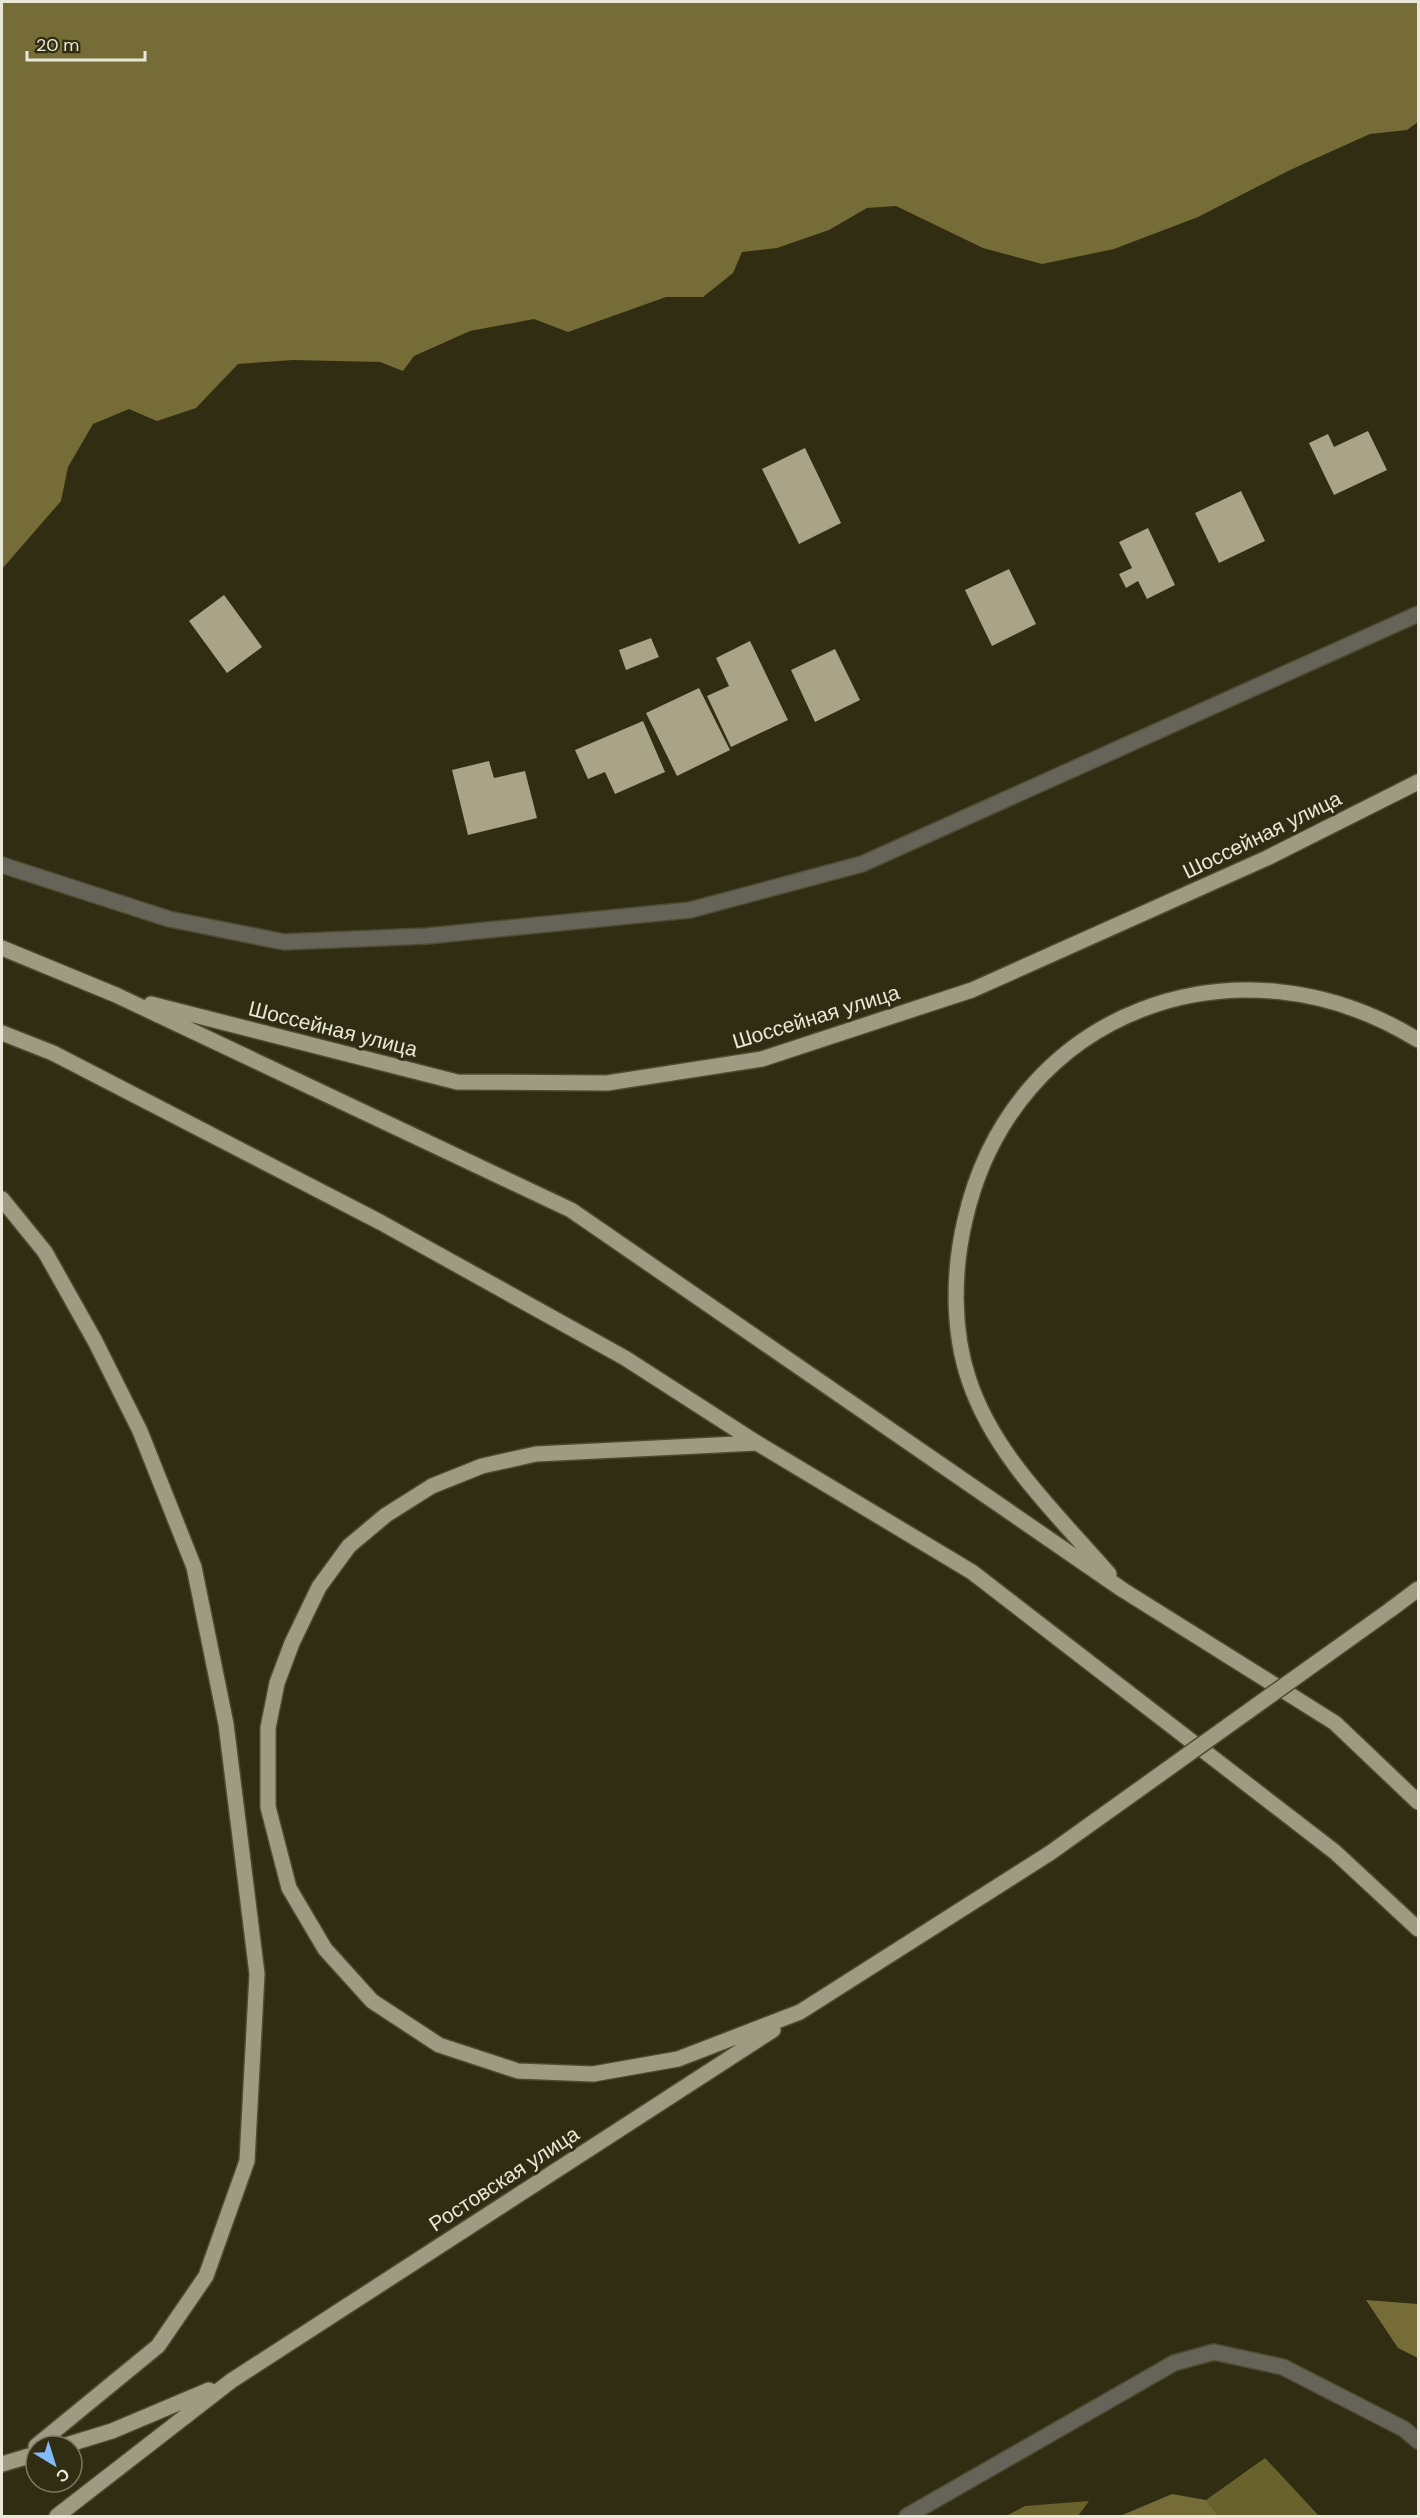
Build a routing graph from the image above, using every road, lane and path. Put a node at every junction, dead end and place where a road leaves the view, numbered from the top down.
1 (1419, 614) edge
2 (1419, 782) edge
3 (2, 866) edge
4 (2, 948) edge
5 (116, 995) junction
6 (2, 1033) edge
7 (1419, 1040) edge
8 (2, 1199) edge
9 (757, 1443) junction
10 (1419, 1589) edge
11 (1123, 1590) junction
12 (1419, 1802) edge
13 (1419, 1929) edge
14 (800, 2012) junction
15 (231, 2381) junction
16 (51, 2434) edge
17 (84, 2440) edge
18 (1419, 2441) edge
19 (24, 2456) edge
20 (24, 2458) edge
21 (21, 2459) junction
22 (2, 2464) edge
23 (57, 2517) edge
24 (907, 2517) edge

1 - 3 street
2 - 5 main road, Шоссейная улица
4 - 5 main road
5 - 11 main road
6 - 9 main road
7 - 11 main road
8 - 16 main road
9 - 13 main road
9 - 14 main road
10 - 14 main road, bridge
11 - 12 main road
14 - 15 main road, Ростовская улица
15 - 17 main road
15 - 23 main road
18 - 24 street
19 - 21 main road
20 - 21 main road
21 - 22 main road

